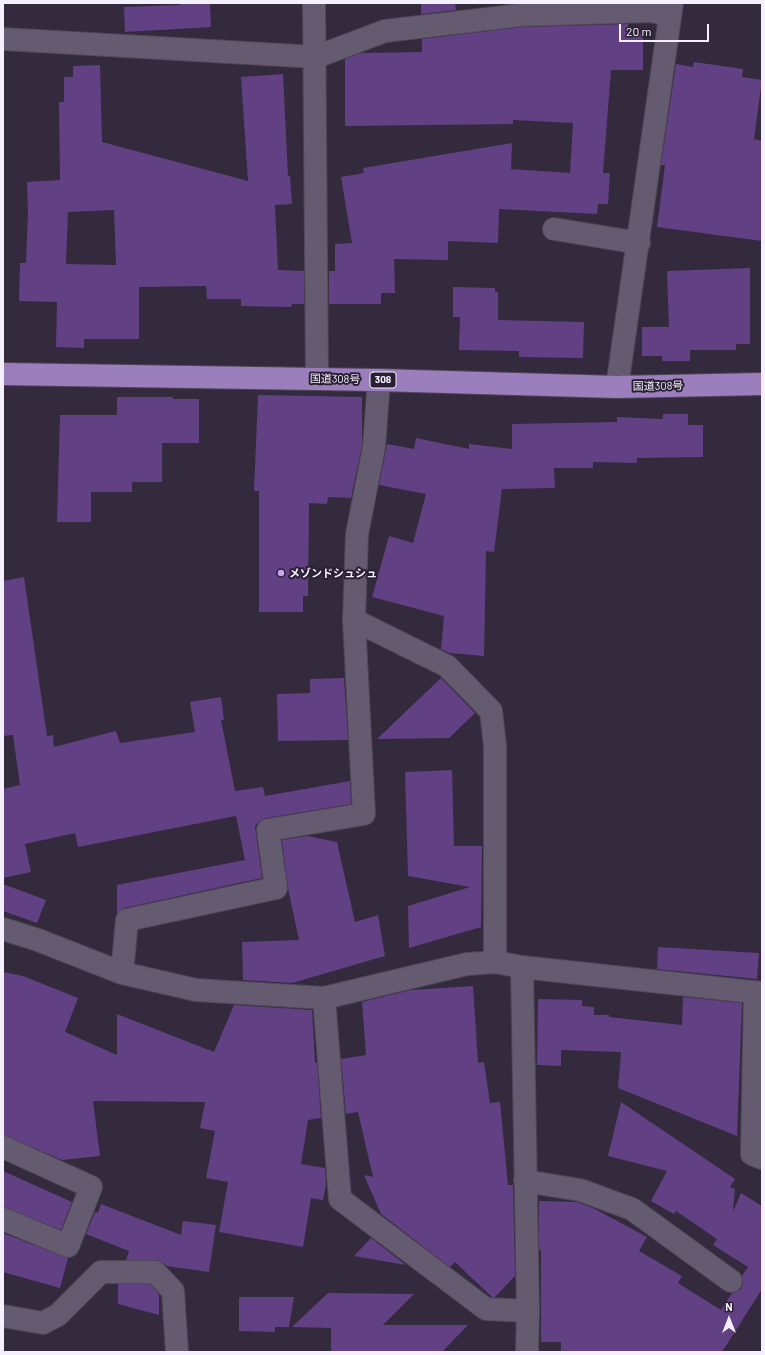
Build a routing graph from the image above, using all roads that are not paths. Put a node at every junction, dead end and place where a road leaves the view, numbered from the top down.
1 (314, 3) edge
2 (591, 8) edge
3 (671, 9) edge
4 (3, 39) edge
5 (316, 57) junction
6 (554, 229) dead end
7 (639, 243) junction
8 (3, 374) edge
9 (318, 379) junction
10 (379, 380) junction
11 (762, 384) edge
12 (617, 387) junction
13 (354, 620) junction
14 (3, 929) edge
15 (495, 962) junction
16 (522, 967) junction
17 (122, 973) junction
18 (759, 993) edge
19 (324, 998) junction
20 (3, 1147) edge
21 (762, 1158) edge
22 (525, 1181) junction
23 (3, 1219) edge
24 (731, 1281) dead end
25 (528, 1311) junction
26 (3, 1316) edge
27 (177, 1352) edge
28 (527, 1352) edge

1 - 5 street
2 - 3 street
2 - 5 street
3 - 7 street
4 - 5 street
5 - 9 street
6 - 7 street
7 - 12 street
8 - 9 highway, 国道308号 / 308
9 - 10 highway, 国道308号 / 308
10 - 12 highway, 国道308号 / 308
10 - 13 street
11 - 12 highway, 国道308号 / 308
13 - 15 street
13 - 17 street
14 - 17 street
15 - 16 street
15 - 19 street
16 - 18 street
16 - 22 street
17 - 19 street
18 - 21 street
19 - 25 street
20 - 23 street
22 - 24 street
22 - 25 street
25 - 28 street
26 - 27 street

